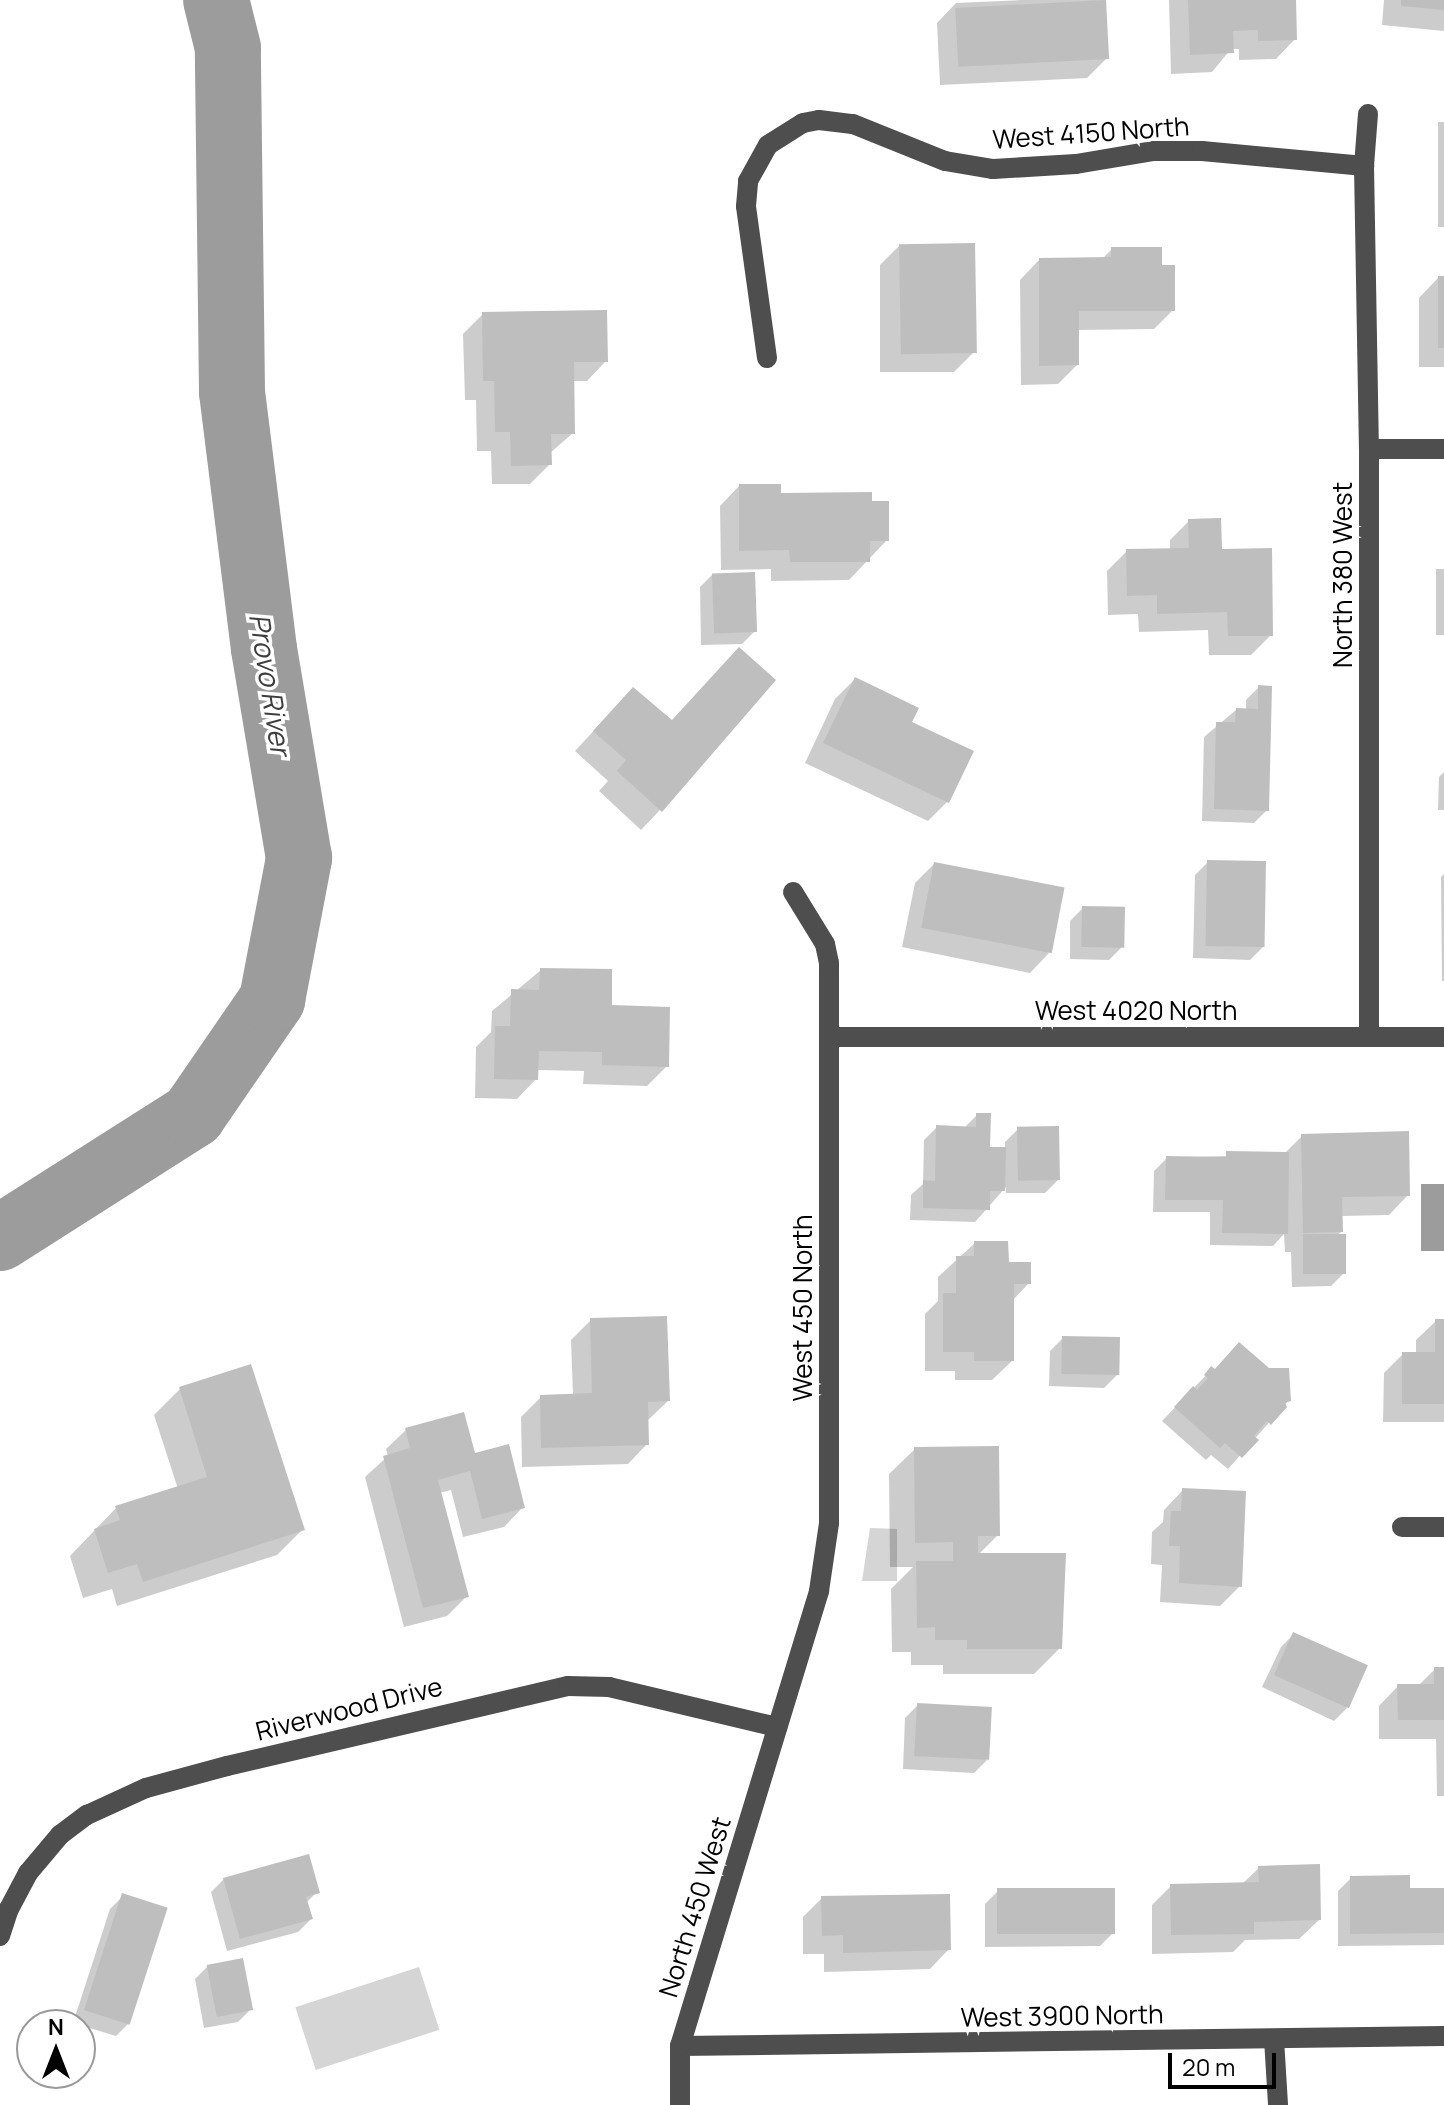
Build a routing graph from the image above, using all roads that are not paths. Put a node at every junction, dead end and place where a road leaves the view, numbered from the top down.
1 (1368, 114) dead end
2 (1364, 166) junction
3 (767, 358) dead end
4 (1369, 449) junction
5 (1444, 449) edge
6 (793, 892) dead end
7 (829, 1037) junction
8 (1369, 1037) junction
9 (1444, 1037) edge
10 (1402, 1527) dead end
11 (1444, 1527) edge
12 (777, 1727) junction
13 (0, 1936) edge
14 (1444, 2036) edge
15 (1274, 2039) junction
16 (680, 2046) junction
17 (680, 2105) edge
18 (1278, 2105) edge

1 - 2 street, North 380 West
2 - 3 street, West 4150 North
2 - 4 street, North 380 West
4 - 5 street
4 - 8 street, North 380 West
6 - 7 street, West 450 North
7 - 8 street, West 4020 North
7 - 12 street, West 450 North
8 - 9 street, West 4020 North
10 - 11 street
12 - 13 street, Riverwood Drive
12 - 16 street, North 450 West
14 - 15 street, West 3900 North
15 - 16 street, West 3900 North
15 - 18 street
16 - 17 street, North 450 West

